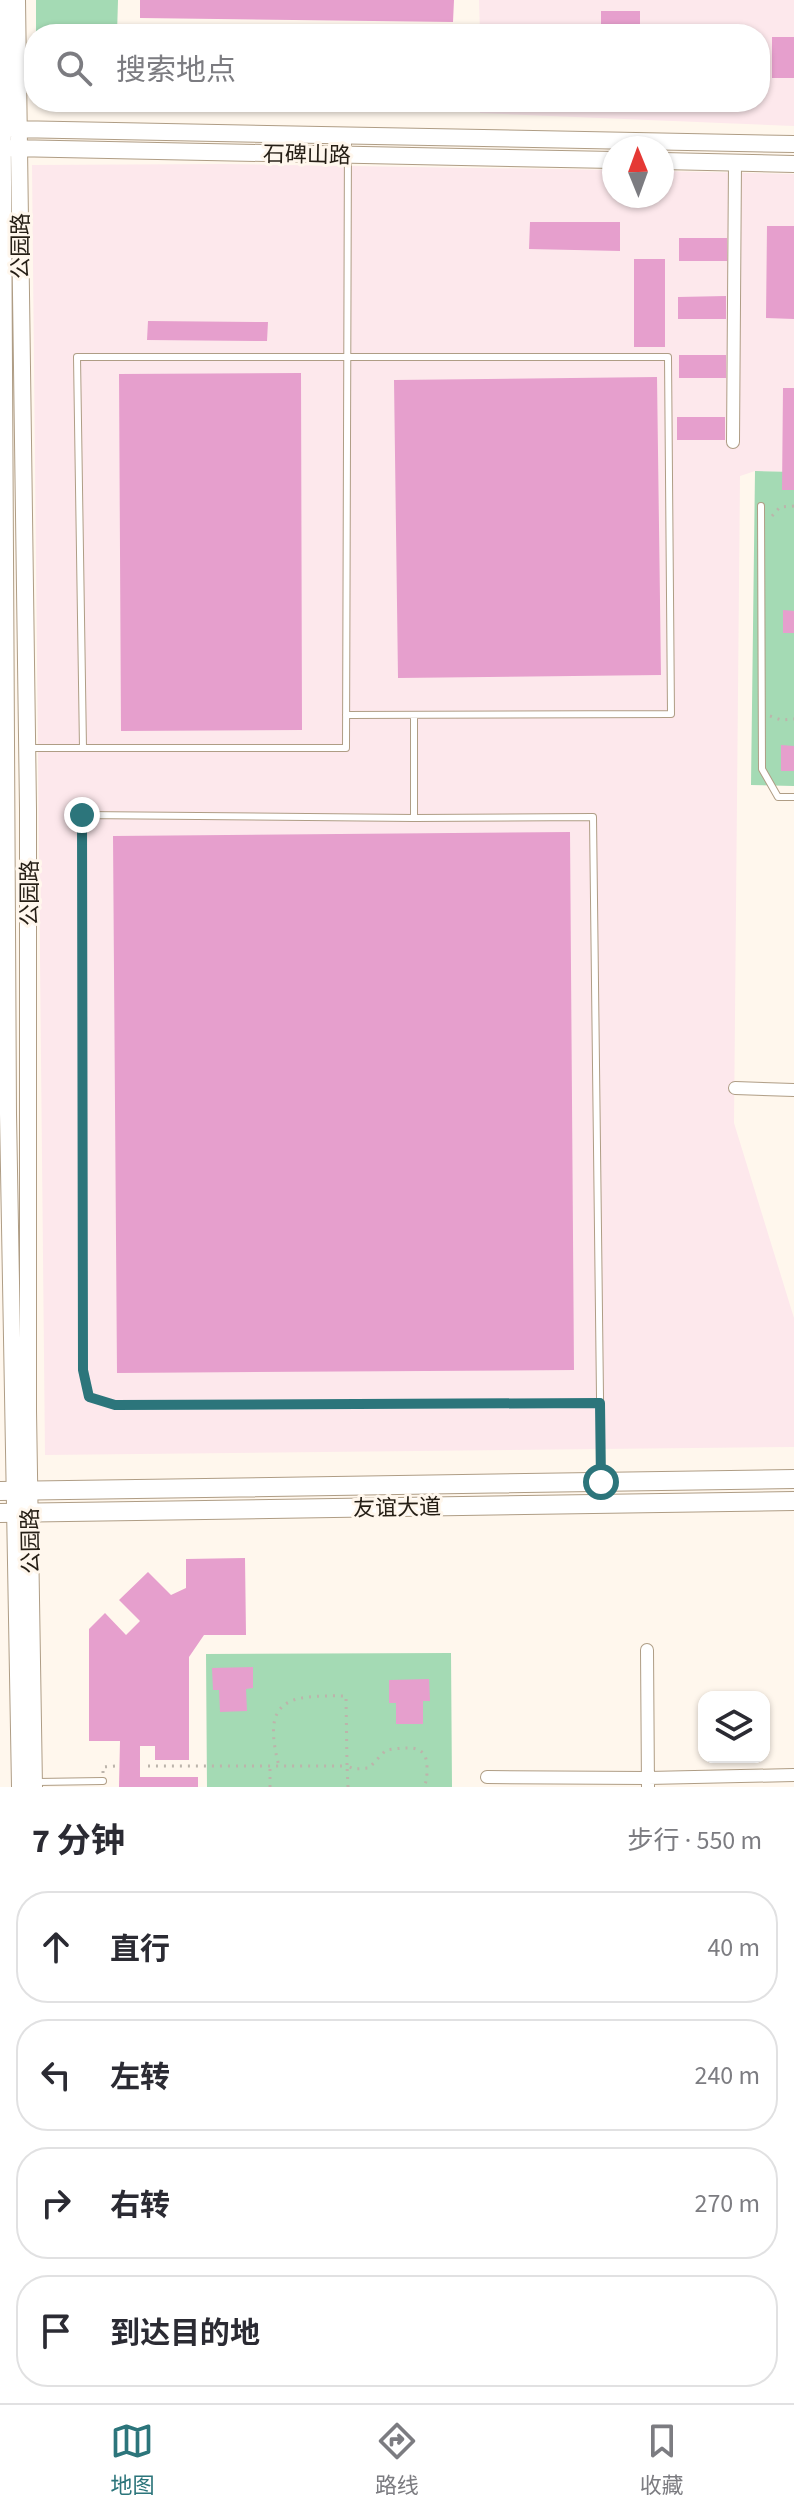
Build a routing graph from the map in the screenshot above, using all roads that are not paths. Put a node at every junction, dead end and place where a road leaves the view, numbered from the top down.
1 (2, 0) edge
2 (17, 0) edge
3 (7, 129) edge
4 (348, 136) junction
5 (794, 144) edge
6 (8, 148) edge
7 (348, 155) junction
8 (602, 160) edge
9 (674, 161) edge
10 (735, 163) junction
11 (794, 164) edge
12 (347, 355) junction
13 (733, 442) dead end
14 (2, 477) edge
15 (761, 506) dead end
16 (346, 715) junction
17 (414, 715) junction
18 (27, 748) junction
19 (83, 748) junction
20 (794, 797) edge
21 (414, 818) junction
22 (735, 1088) dead end
23 (794, 1090) edge
24 (5, 1177) edge
25 (5, 1254) edge
26 (600, 1403) junction
27 (794, 1479) edge
28 (601, 1482) junction
29 (15, 1491) edge
30 (794, 1501) edge
31 (15, 1513) edge
32 (647, 1650) dead end
33 (794, 1775) edge
34 (487, 1777) dead end
35 (103, 1781) dead end
36 (648, 1783) edge
37 (29, 1785) edge

1 - 3 street
2 - 3 street
3 - 4 street
3 - 6 street
4 - 5 street
4 - 7 lane
6 - 7 street, 石碑山路
6 - 14 street
6 - 18 street, 公园路
7 - 8 street, 石碑山路
7 - 12 lane
9 - 10 street
10 - 11 street
10 - 13 street
12 - 16 lane
12 - 17 lane
12 - 19 lane
14 - 24 street
15 - 20 lane
16 - 17 lane
16 - 19 lane
17 - 21 lane
18 - 19 lane
18 - 29 street, 公园路
21 - 26 lane
21 - 26 lane
22 - 23 street
24 - 25 street
25 - 29 street
26 - 28 lane
27 - 28 main road, 友谊大道
28 - 29 main road, 友谊大道
29 - 31 street, 公园路
30 - 31 main road, 友谊大道
31 - 37 street, 公园路
32 - 36 street
33 - 36 street
34 - 36 street
35 - 37 lane

